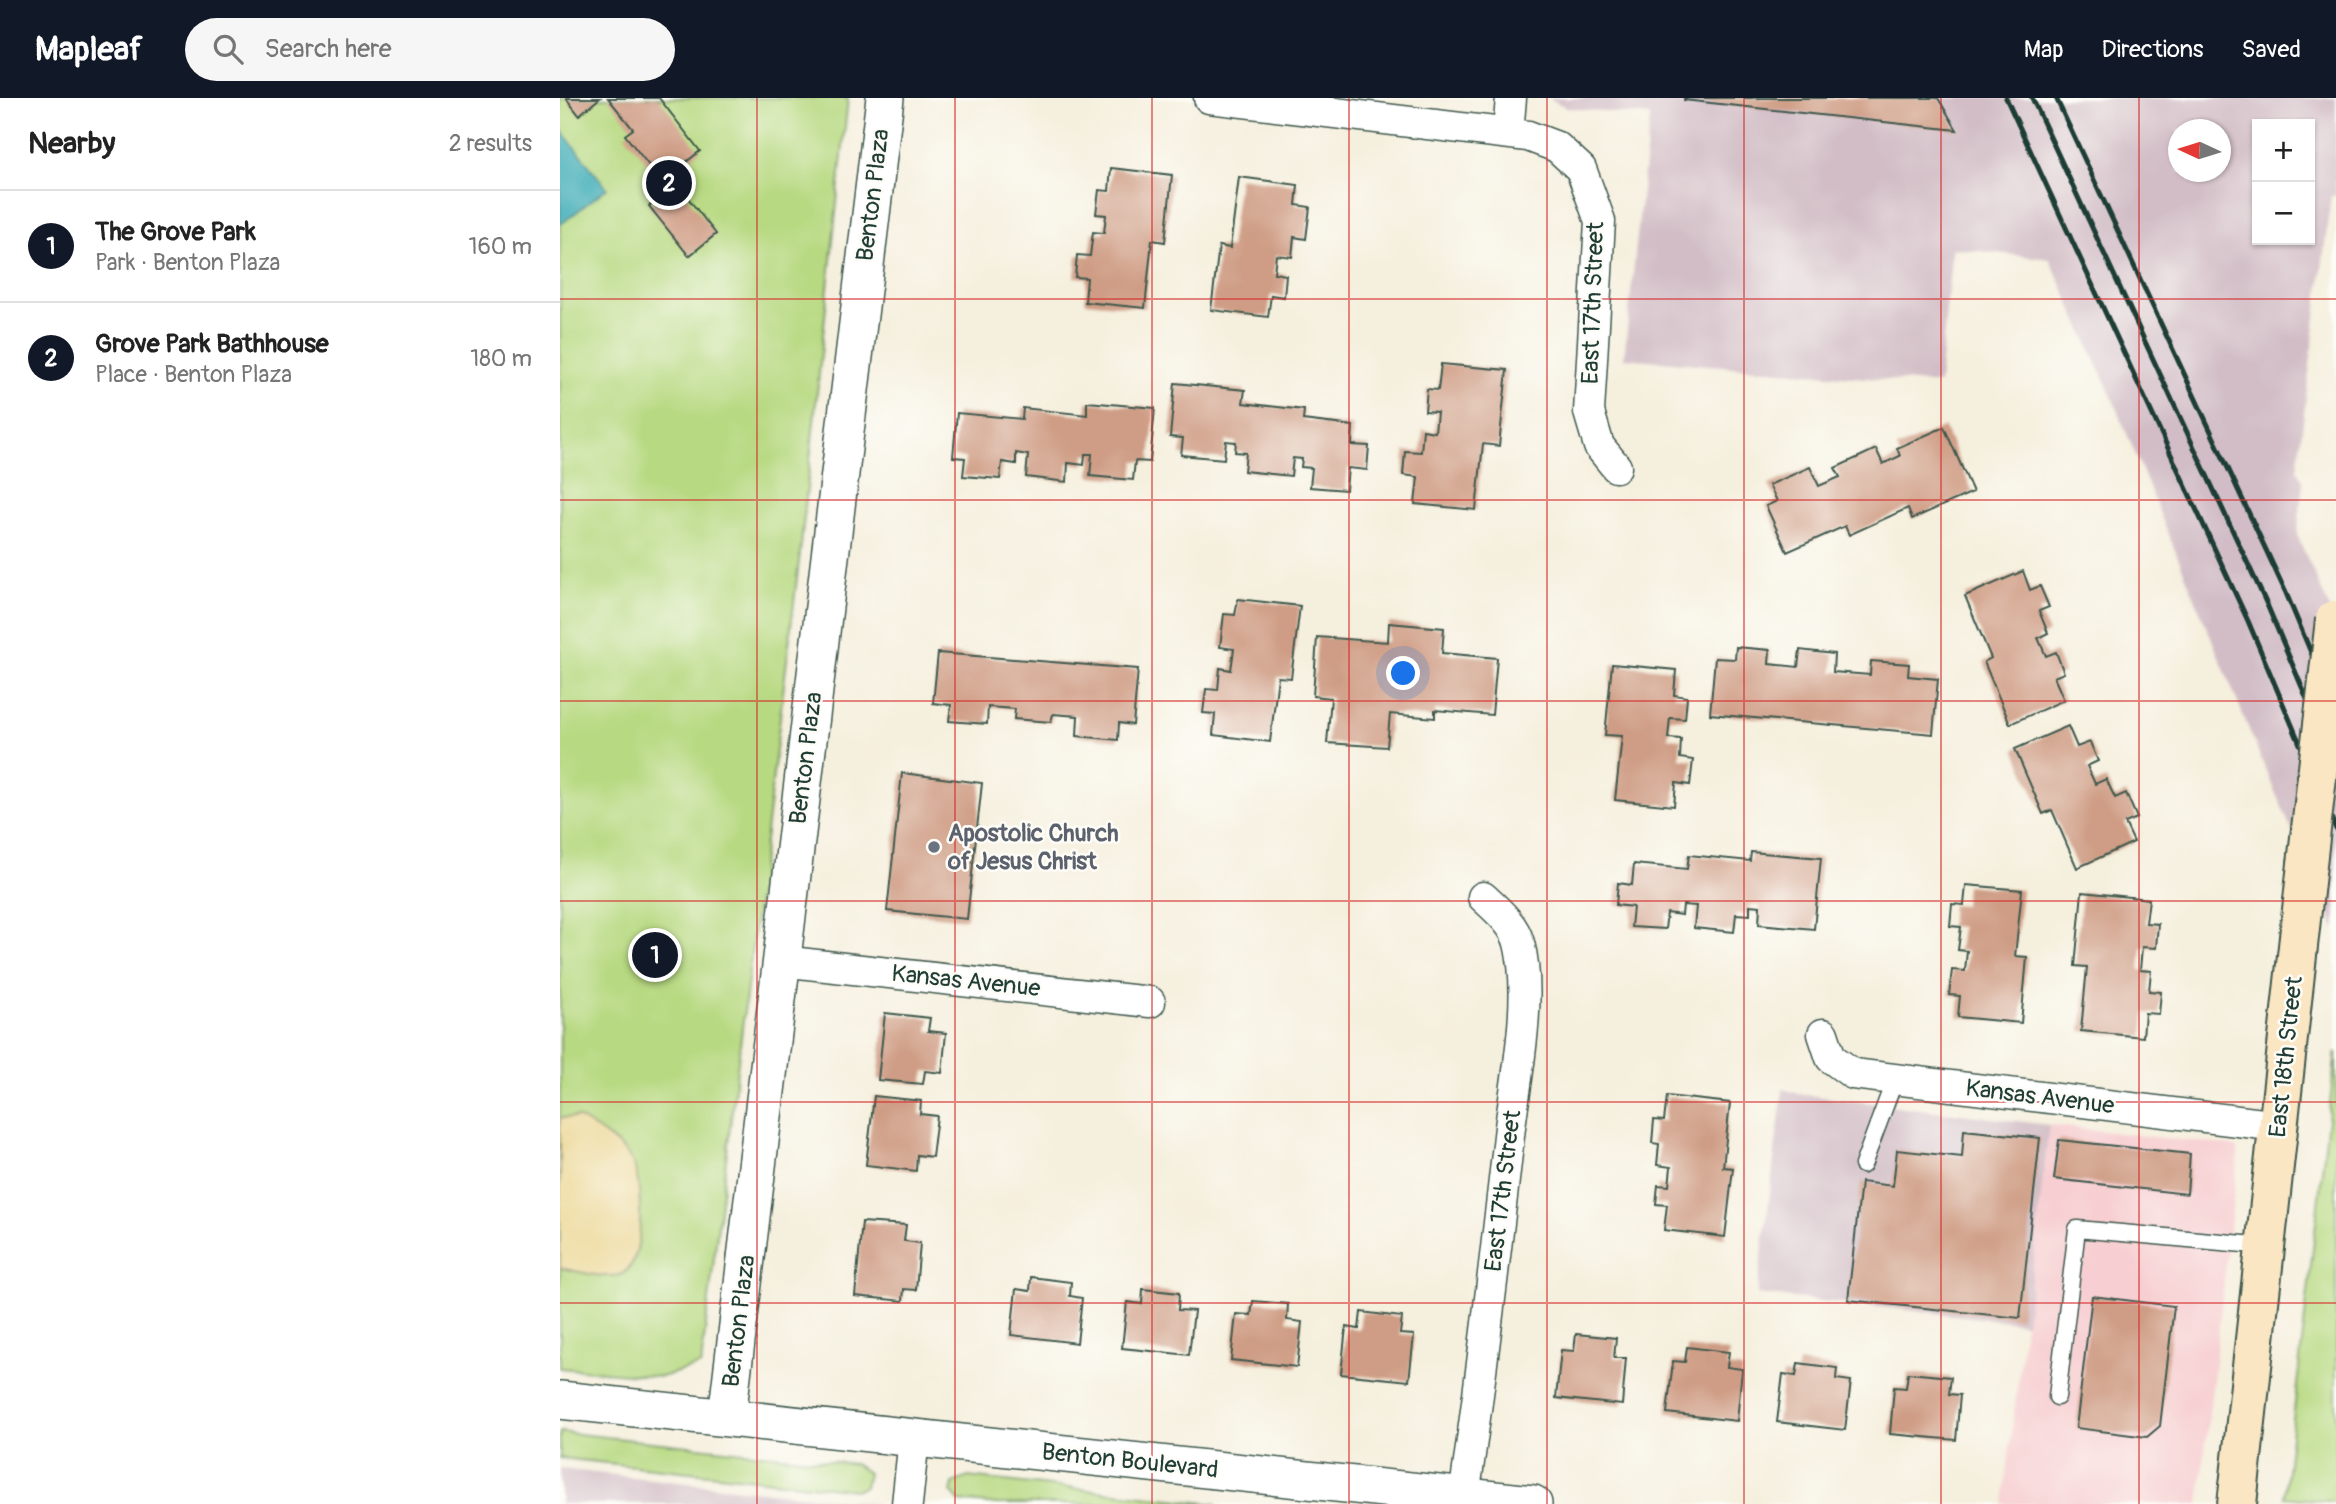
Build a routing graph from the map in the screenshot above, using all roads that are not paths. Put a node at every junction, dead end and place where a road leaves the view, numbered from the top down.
1 (885, 98) edge
2 (1209, 98) edge
3 (1511, 98) edge
4 (1508, 133) junction
5 (1616, 467) dead end
6 (2335, 615) edge
7 (1483, 897) dead end
8 (781, 961) junction
9 (1150, 1002) dead end
10 (1823, 1034) dead end
11 (1895, 1079) junction
12 (2279, 1126) junction
13 (1863, 1165) dead end
14 (2266, 1246) junction
15 (2057, 1398) dead end
16 (560, 1400) edge
17 (727, 1417) junction
18 (914, 1438) junction
19 (1465, 1497) junction
20 (906, 1504) edge
21 (1533, 1504) edge
22 (2237, 1504) edge

1 - 8 street, Benton Plaza
2 - 4 street, East 17th Street
3 - 4 street
4 - 5 street, East 17th Street
6 - 12 main road, East 18th Street, bridge
7 - 19 street, East 17th Street
8 - 9 street, Kansas Avenue
8 - 17 street, Benton Plaza
10 - 11 street, Kansas Avenue
11 - 12 street, Kansas Avenue
11 - 13 lane
12 - 14 main road, East 18th Street
14 - 15 lane
14 - 22 main road, East 18th Street
16 - 17 street, Benton Boulevard
17 - 18 street, Benton Boulevard
18 - 19 street, Benton Boulevard
18 - 20 street
19 - 21 street, Benton Boulevard

